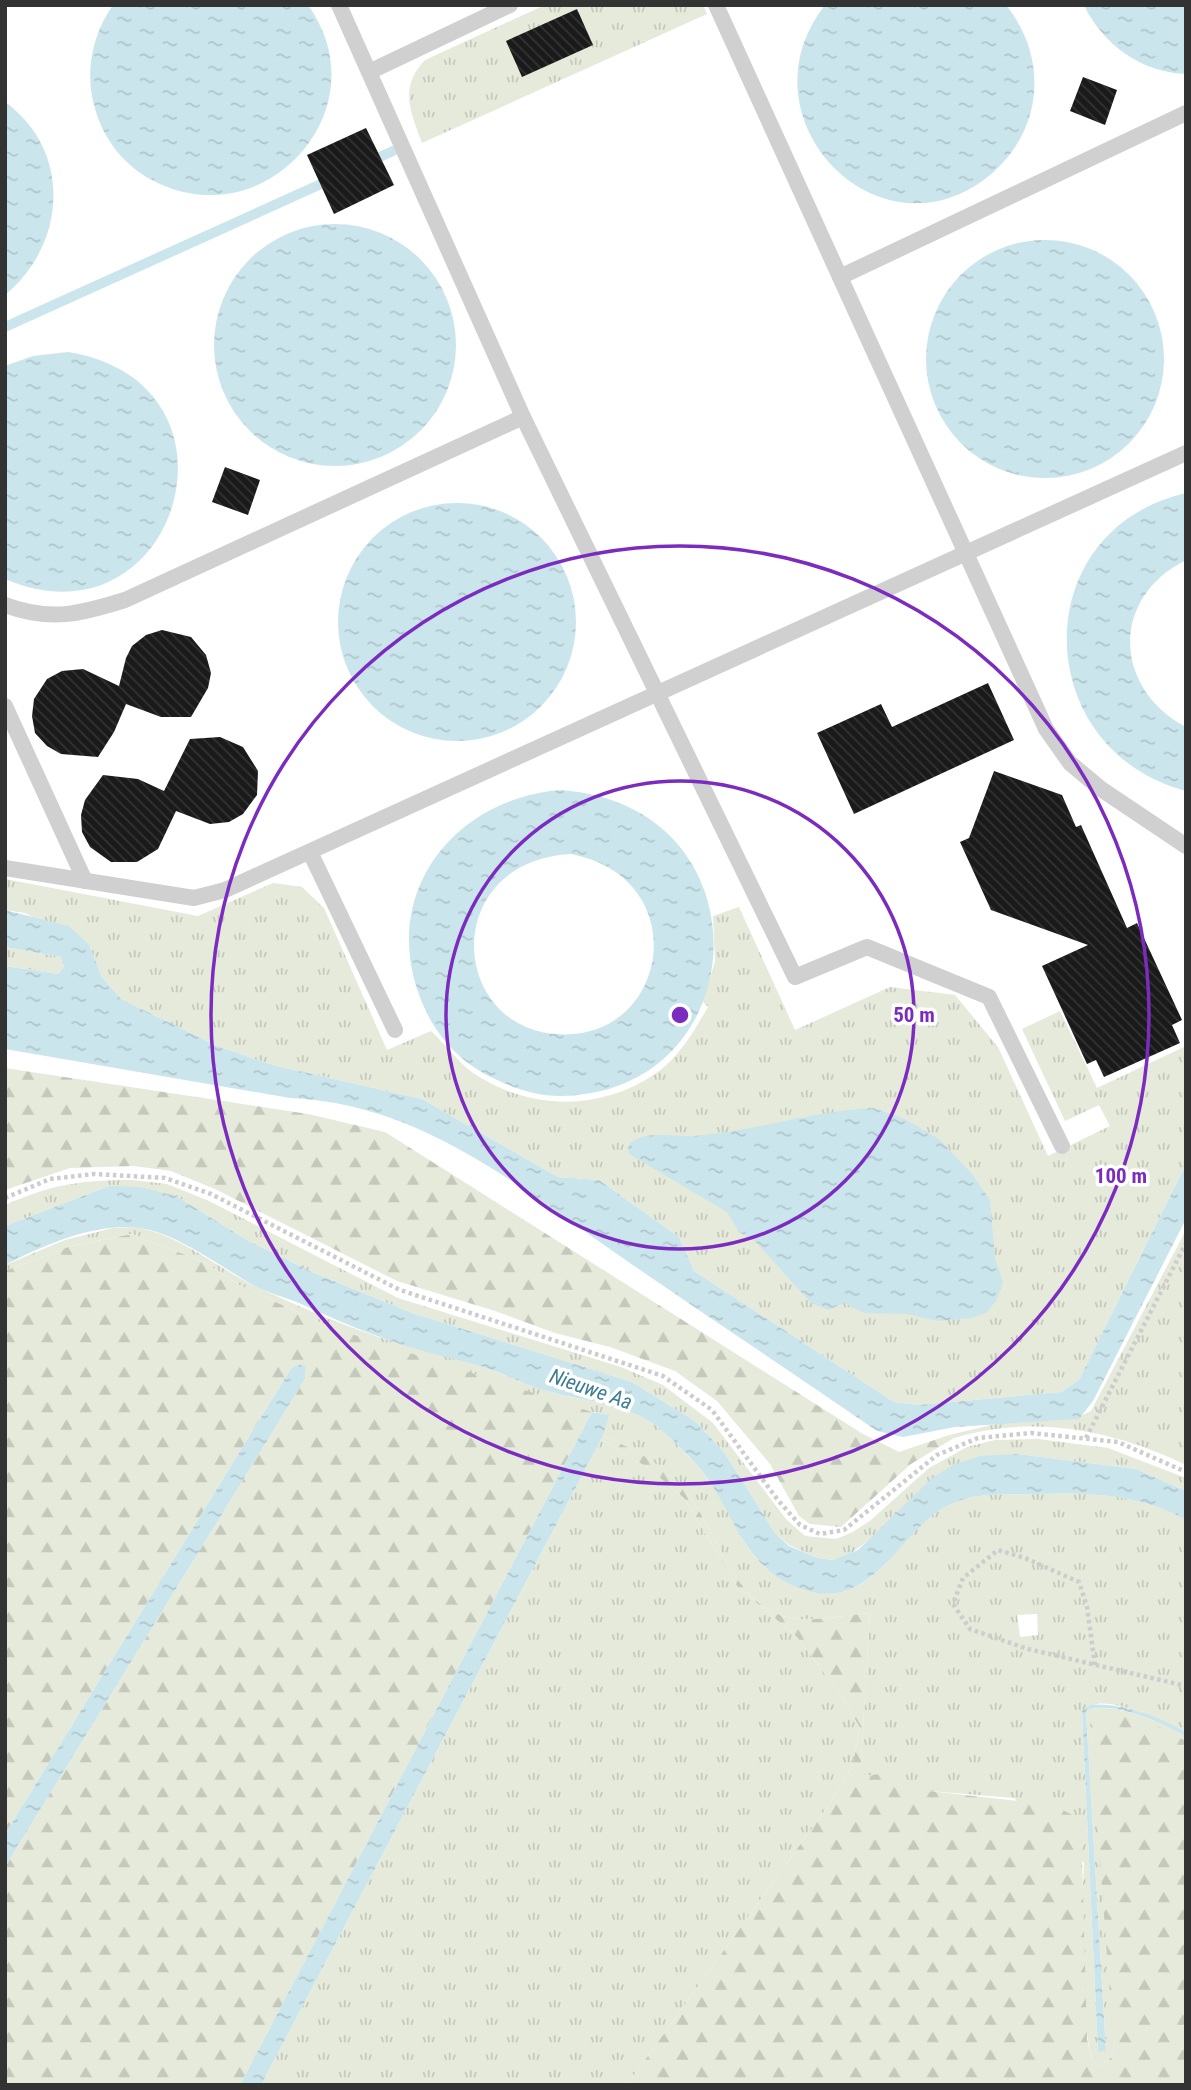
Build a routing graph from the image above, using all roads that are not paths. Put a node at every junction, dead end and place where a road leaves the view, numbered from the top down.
1 (339, 5) edge
2 (510, 5) edge
3 (716, 5) edge
4 (369, 72) junction
5 (1186, 113) edge
6 (840, 277) junction
7 (523, 417) junction
8 (1186, 453) edge
9 (967, 553) junction
10 (5, 605) edge
11 (658, 694) junction
12 (5, 706) edge
13 (1186, 845) edge
14 (310, 852) junction
15 (5, 868) edge
16 (85, 881) junction
17 (395, 1030) dead end
18 (1062, 1146) dead end

1 - 4 lane
2 - 4 lane
3 - 6 lane
4 - 7 lane
5 - 6 lane
6 - 9 lane
7 - 10 lane
7 - 11 lane
8 - 9 lane
9 - 11 lane
9 - 13 lane
11 - 14 lane
11 - 18 lane
12 - 16 lane
14 - 16 lane
14 - 17 lane
15 - 16 lane

